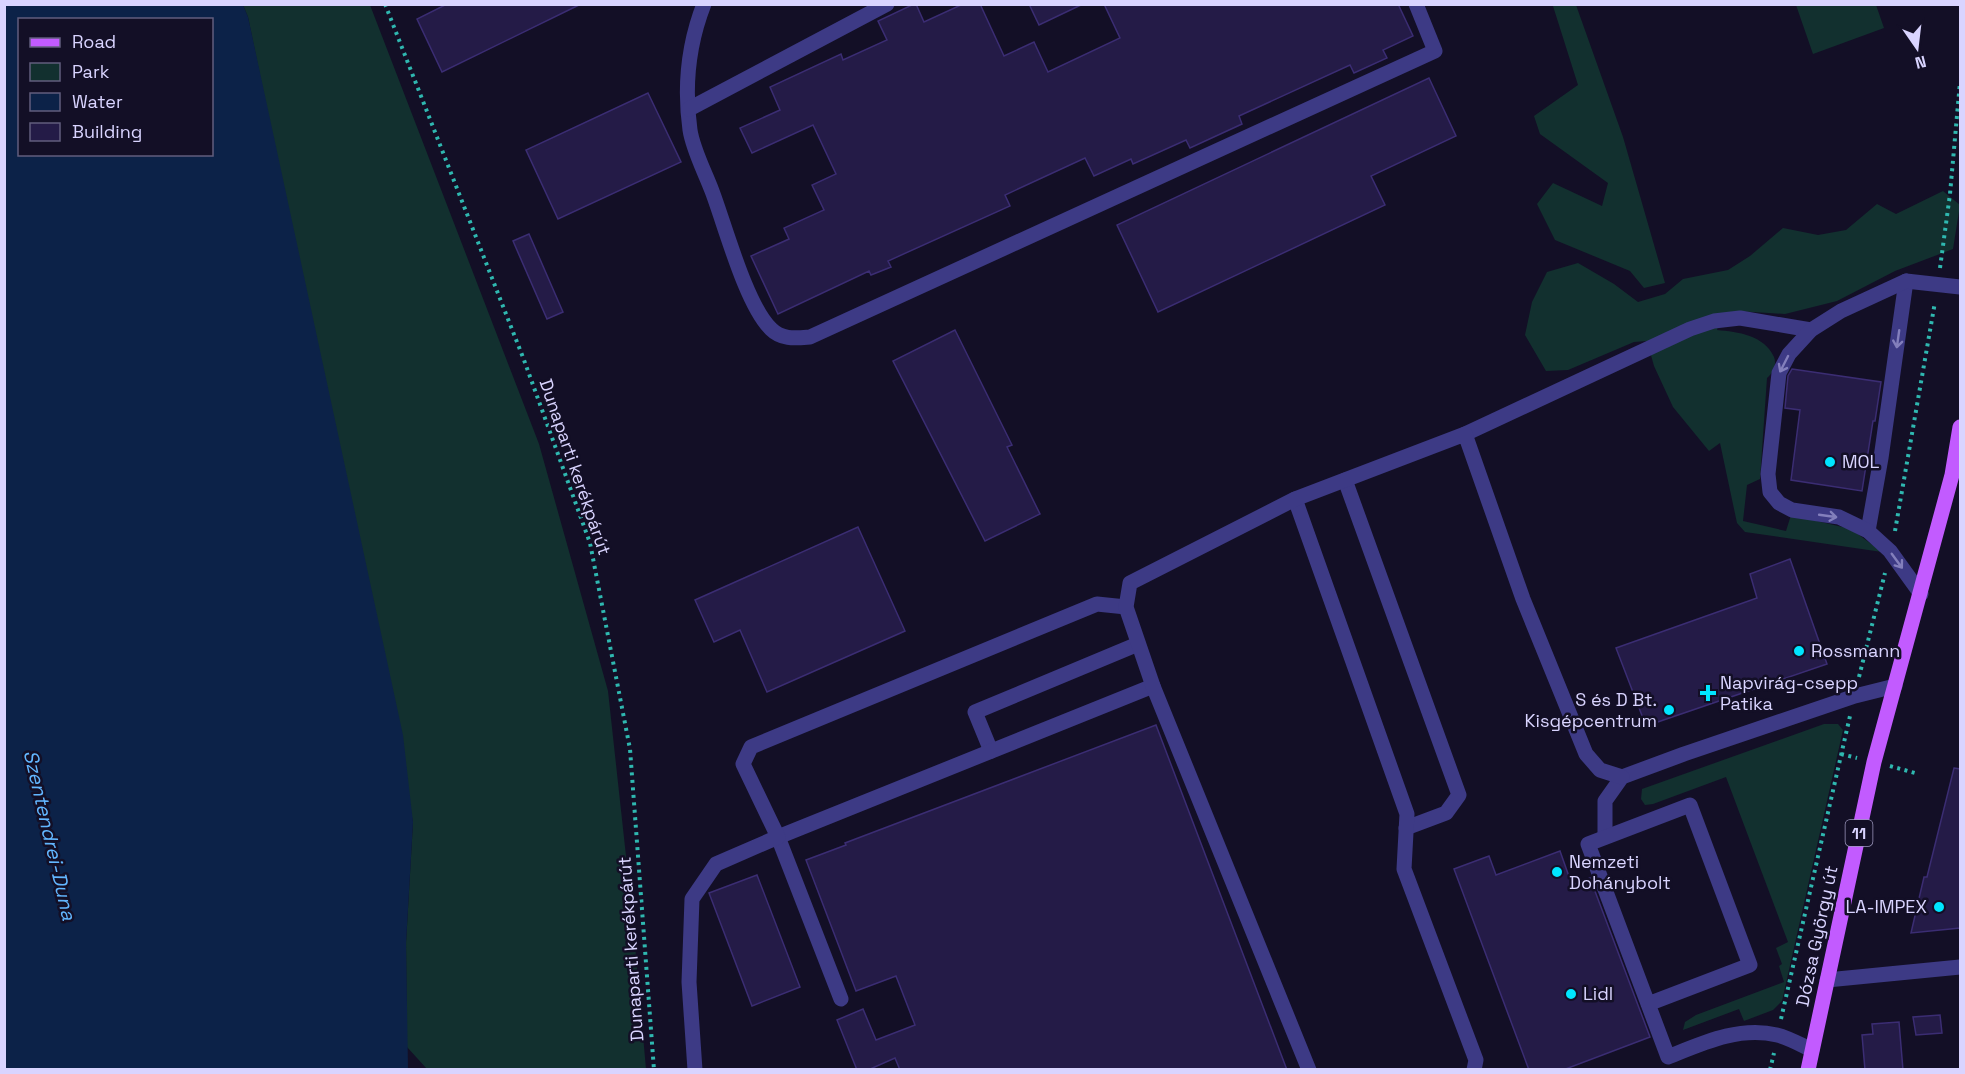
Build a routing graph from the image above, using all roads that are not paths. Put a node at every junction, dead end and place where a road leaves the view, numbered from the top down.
1 (704, 4) edge
2 (887, 4) edge
3 (1416, 4) edge
4 (689, 109) junction
5 (1906, 281) junction
6 (1960, 287) edge
7 (1811, 330) junction
8 (1960, 427) edge
9 (1465, 434) junction
10 (1956, 474) edge
11 (1345, 480) junction
12 (1295, 499) junction
13 (1868, 531) junction
14 (1921, 594) junction
15 (1126, 607) junction
16 (1138, 644) junction
17 (1153, 686) junction
18 (1895, 686) junction
19 (991, 752) junction
20 (1622, 777) junction
21 (1406, 828) junction
22 (778, 837) junction
23 (1605, 837) junction
24 (1960, 967) edge
25 (1827, 980) junction
26 (840, 999) dead end
27 (1648, 1004) junction
28 (1812, 1050) junction
29 (695, 1070) edge
30 (1309, 1070) edge
31 (1474, 1070) edge
32 (1808, 1070) edge

1 - 4 street
2 - 4 street
3 - 4 street
5 - 6 street
5 - 7 street
5 -> 13 street
7 - 9 street
7 -> 13 street
8 - 10 main road, Dózsa György út / 11
9 - 11 street
9 - 20 street
10 - 14 main road, Dózsa György út / 11
11 - 12 street
11 - 21 street
12 - 15 street
12 - 21 street
13 -> 14 street
14 - 18 main road, Dózsa György út / 11
15 - 16 street
15 - 22 street
16 - 17 street
16 - 19 street
17 - 19 street
17 - 30 street
18 - 20 street
18 - 25 main road, Dózsa György út / 11
19 - 22 street
20 - 23 street
21 - 31 street
22 - 26 street
22 - 29 street
23 - 27 street
23 - 27 street
24 - 25 street
25 - 28 main road, Dózsa György út / 11
27 - 28 street
28 - 32 main road, Dózsa György út / 11

